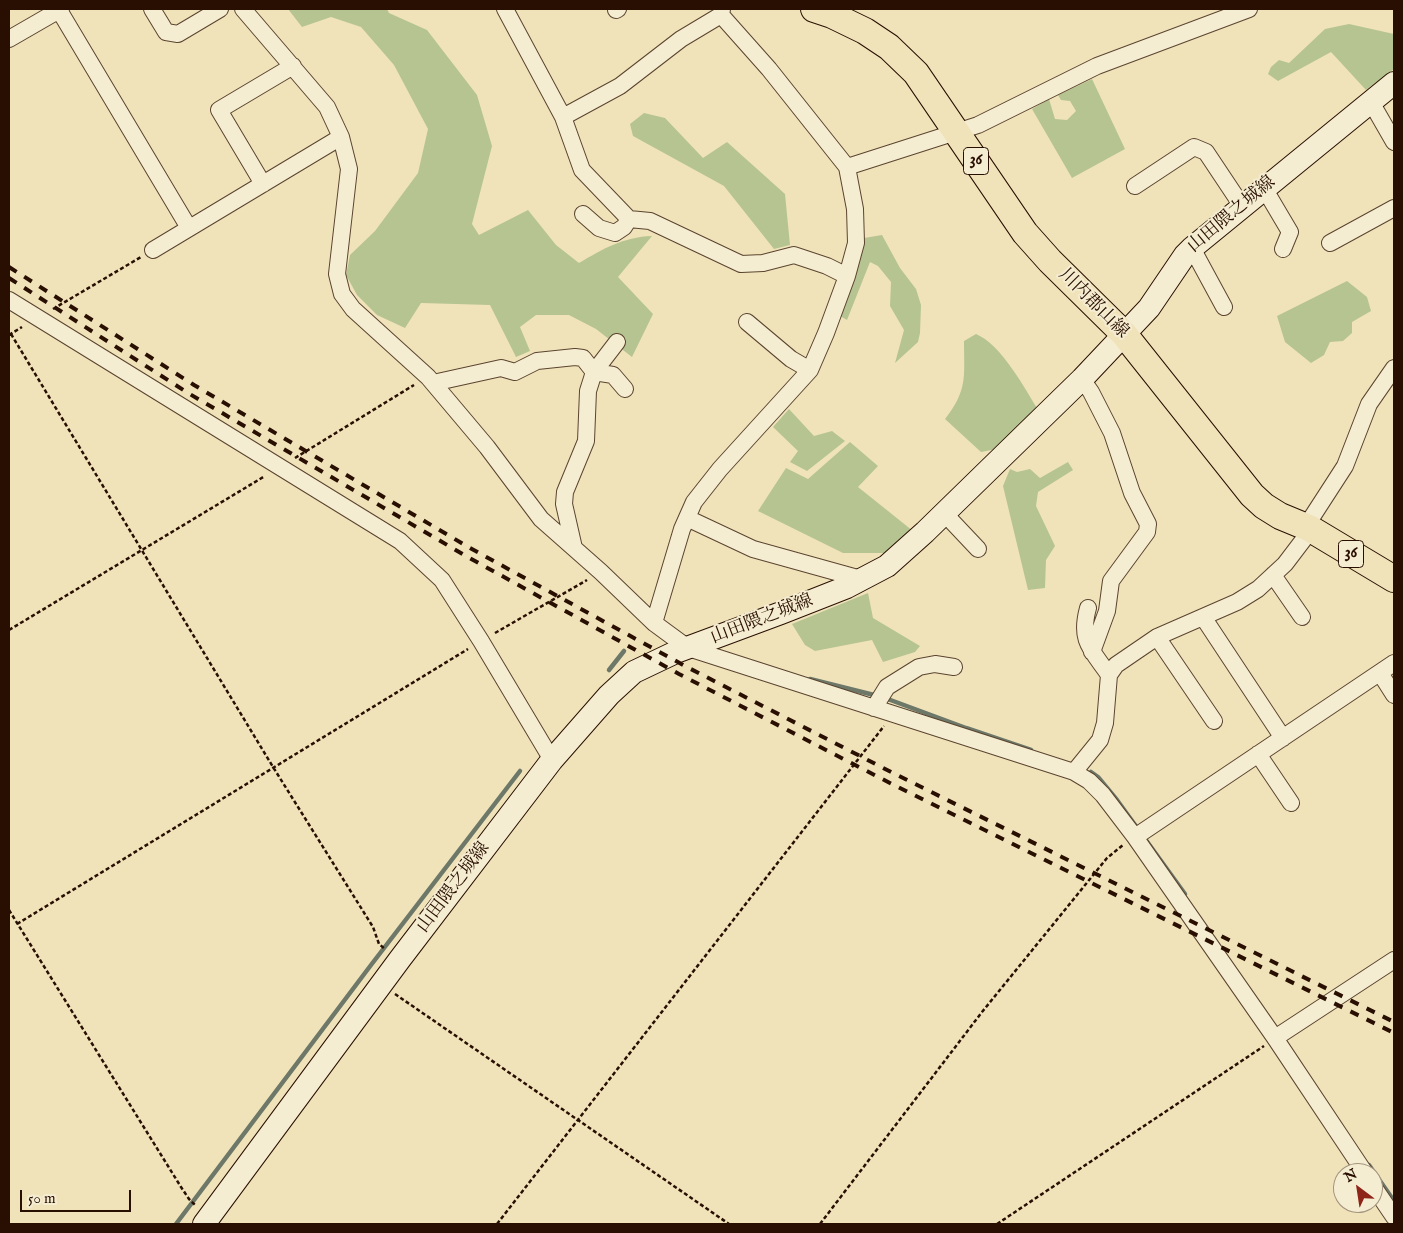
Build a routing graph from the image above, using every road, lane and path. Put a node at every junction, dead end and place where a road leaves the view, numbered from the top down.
1 (152, 9) edge
2 (220, 9) edge
3 (243, 9) edge
4 (505, 9) edge
5 (814, 9) edge
6 (1249, 9) edge
7 (56, 10) edge
8 (721, 12) edge
9 (9, 39) edge
10 (293, 66) junction
11 (1394, 83) edge
12 (1371, 102) junction
13 (563, 117) junction
14 (955, 132) junction
15 (341, 137) junction
16 (1394, 142) edge
17 (847, 167) junction
18 (263, 184) junction
19 (1135, 186) dead end
20 (1264, 188) junction
21 (1242, 206) junction
22 (1394, 208) edge
23 (583, 214) dead end
24 (629, 219) junction
25 (189, 228) junction
26 (1330, 242) dead end
27 (1192, 248) junction
28 (153, 250) joint
29 (1283, 250) dead end
30 (847, 276) junction
31 (9, 300) edge
32 (1224, 307) dead end
33 (37, 318) junction
34 (747, 322) dead end
35 (10, 334) edge
36 (1124, 334) junction
37 (617, 342) dead end
38 (1394, 368) edge
39 (810, 370) junction
40 (594, 372) junction
41 (1082, 379) junction
42 (431, 380) junction
43 (625, 389) dead end
44 (280, 467) junction
45 (944, 513) junction
46 (687, 518) junction
47 (1309, 528) junction
48 (574, 548) junction
49 (978, 549) dead end
50 (141, 550) junction
51 (601, 572) junction
52 (1273, 575) junction
53 (861, 579) junction
54 (1394, 579) edge
55 (1088, 608) dead end
56 (1203, 617) junction
57 (1302, 617) dead end
58 (654, 623) junction
59 (9, 630) edge
60 (1157, 637) junction
61 (481, 641) junction
62 (688, 648) junction
63 (1092, 652) junction
64 (1394, 663) edge
65 (954, 667) dead end
66 (1380, 673) junction
67 (1109, 675) junction
68 (1394, 695) edge
69 (879, 700) junction
70 (893, 714) junction
71 (1214, 721) dead end
72 (1283, 738) junction
73 (1258, 754) junction
74 (552, 760) junction
75 (273, 767) junction
76 (1074, 772) junction
77 (1291, 802) dead end
78 (1140, 834) junction
79 (9, 910) edge
80 (17, 924) junction
81 (387, 950) dead end
82 (1394, 960) edge
83 (382, 984) junction
84 (1278, 1036) junction
85 (578, 1120) junction
86 (1359, 1163) edge
87 (1383, 1201) edge
88 (200, 1215) edge
89 (1394, 1218) edge
90 (497, 1224) edge
91 (729, 1224) edge
92 (820, 1224) edge
93 (997, 1224) edge

1 - 2 street
3 - 10 street
4 - 13 street
5 - 14 main road, 川内郡山線 / 36
6 - 14 street
7 - 9 street
7 - 25 street
8 - 13 street
8 - 17 street
10 - 15 street
10 - 18 street
11 - 12 main road, 山田隈之城線
12 - 16 street
12 - 20 main road, 山田隈之城線
13 - 24 street
14 - 17 street
14 - 36 main road, 川内郡山線 / 36
15 - 18 street
15 - 42 street
17 - 30 street
18 - 25 street
19 - 21 street
20 - 21 main road, 山田隈之城線
20 - 29 street
21 - 27 main road, 山田隈之城線
22 - 26 street
23 - 24 street
24 - 30 street
25 - 28 street
27 - 32 street
27 - 36 main road, 山田隈之城線
28 - 33 path
30 - 39 street
31 - 33 street
33 - 35 path
33 - 44 street
34 - 39 street
35 - 50 path
36 - 41 main road, 山田隈之城線
36 - 47 main road, 川内郡山線 / 36
37 - 40 street
38 - 47 street
39 - 46 street
40 - 42 street
40 - 43 street
40 - 48 street
41 - 45 main road, 山田隈之城線
41 - 63 street
42 - 44 path
42 - 48 street
44 - 50 path
44 - 61 street
45 - 49 street
45 - 53 main road, 山田隈之城線
46 - 53 street
46 - 58 street
47 - 52 street
47 - 54 main road, 川内郡山線 / 36
48 - 51 street
50 - 59 path
50 - 75 path
51 - 58 street
51 - 61 path
52 - 56 street
52 - 57 street
53 - 62 main road, 山田隈之城線
55 - 63 street
56 - 60 street
56 - 72 street
58 - 62 street
60 - 67 street
60 - 71 street
61 - 74 street
61 - 75 path
62 - 69 street
62 - 74 main road, 山田隈之城線
63 - 67 street
64 - 66 street
65 - 69 street
66 - 68 street
66 - 72 street
67 - 76 street
69 - 70 street
70 - 76 street
70 - 85 path
72 - 73 street
73 - 77 street
73 - 78 street
74 - 83 main road, 山田隈之城線
75 - 80 path
75 - 81 path
76 - 78 street
78 - 84 street
78 - 92 path
79 - 80 path
80 - 88 path
82 - 84 street
83 - 85 path
83 - 88 main road, 山田隈之城線
84 - 86 street
84 - 93 path
85 - 90 path
85 - 91 path
87 - 89 street

